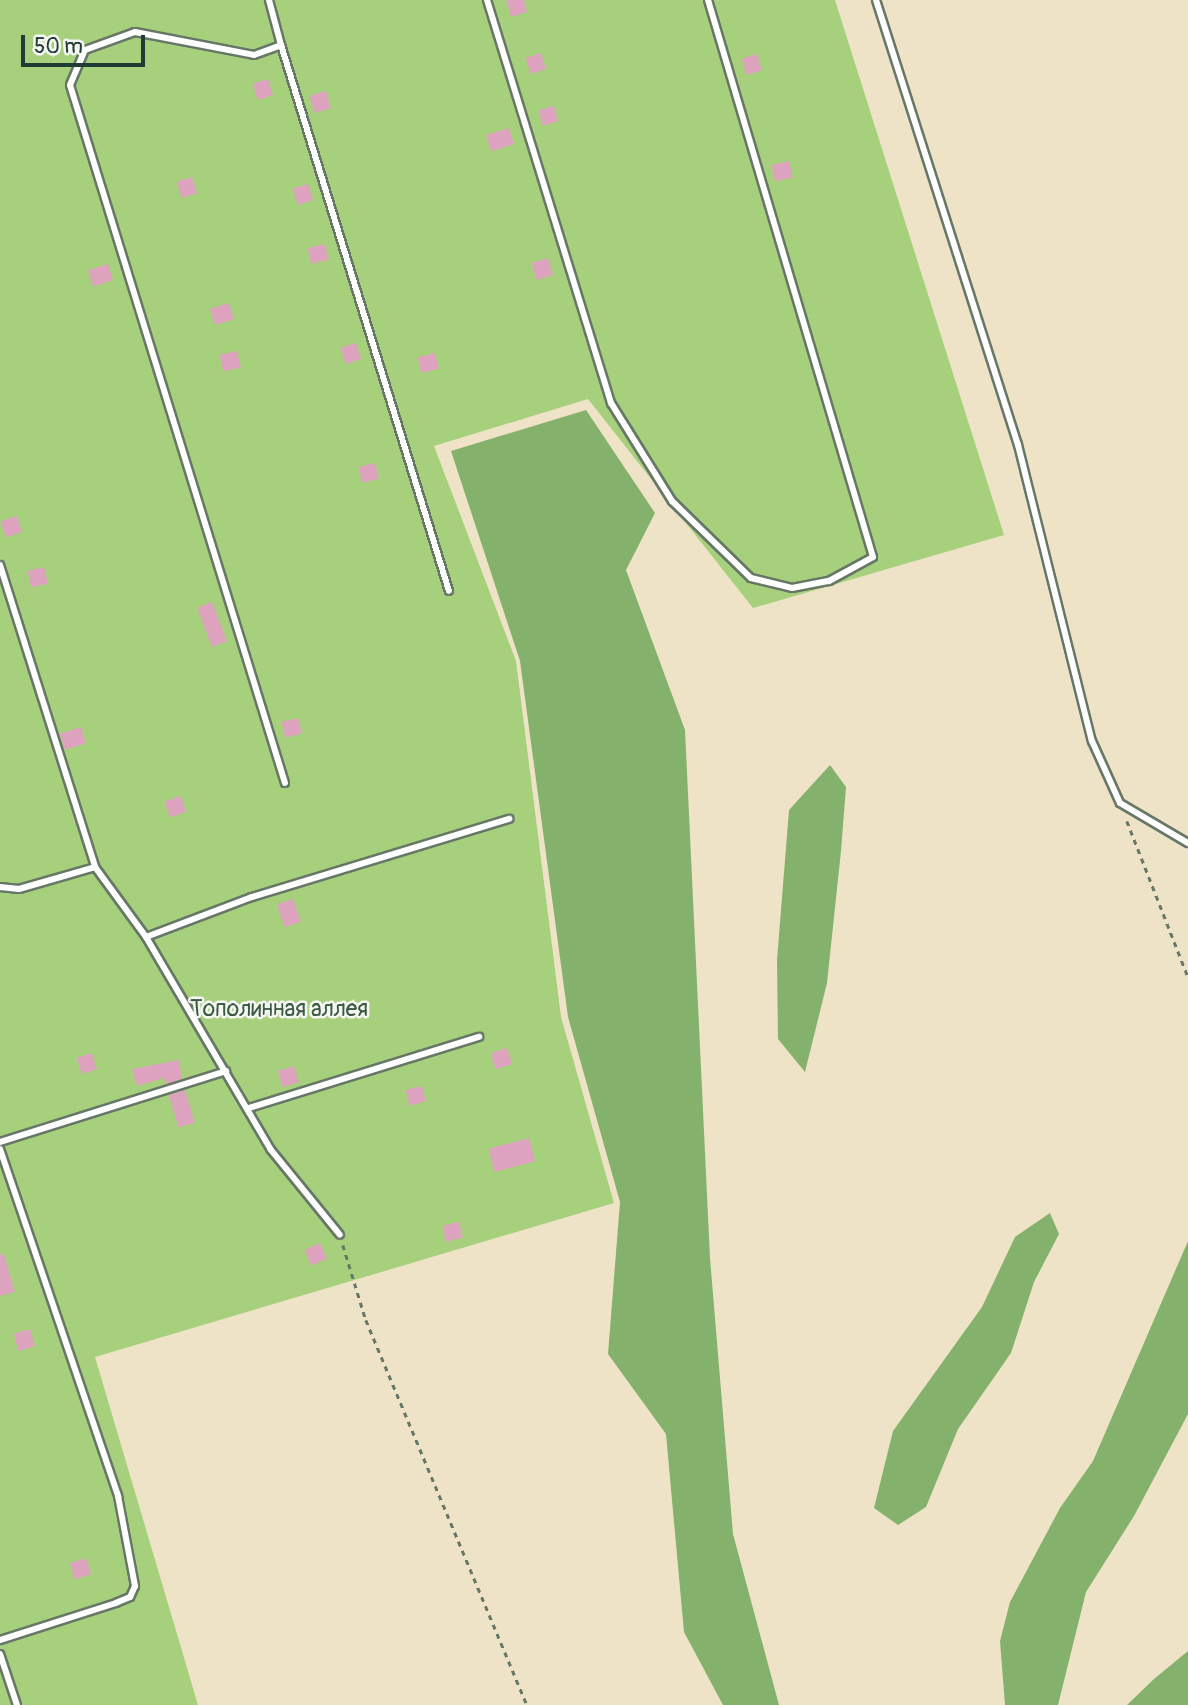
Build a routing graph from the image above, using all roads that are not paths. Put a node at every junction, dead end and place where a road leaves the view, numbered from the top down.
1 (269, 0) edge
2 (488, 0) edge
3 (708, 0) edge
4 (876, 0) edge
5 (281, 45) junction
6 (0, 565) edge
7 (449, 590) dead end
8 (285, 783) dead end
9 (509, 819) dead end
10 (1188, 843) edge
11 (95, 867) junction
12 (0, 887) edge
13 (146, 937) junction
14 (479, 1037) dead end
15 (226, 1071) junction
16 (249, 1108) junction
17 (0, 1142) edge
18 (0, 1149) edge
19 (340, 1235) road end
20 (0, 1640) edge
21 (0, 1654) edge
22 (17, 1705) edge

1 - 5 lane
2 - 3 lane
4 - 10 lane
5 - 7 lane
5 - 8 lane
6 - 11 lane
9 - 13 lane
11 - 12 lane
11 - 13 lane
13 - 15 lane
14 - 16 lane
15 - 16 lane
15 - 17 lane
16 - 19 lane
18 - 20 lane
21 - 22 lane

